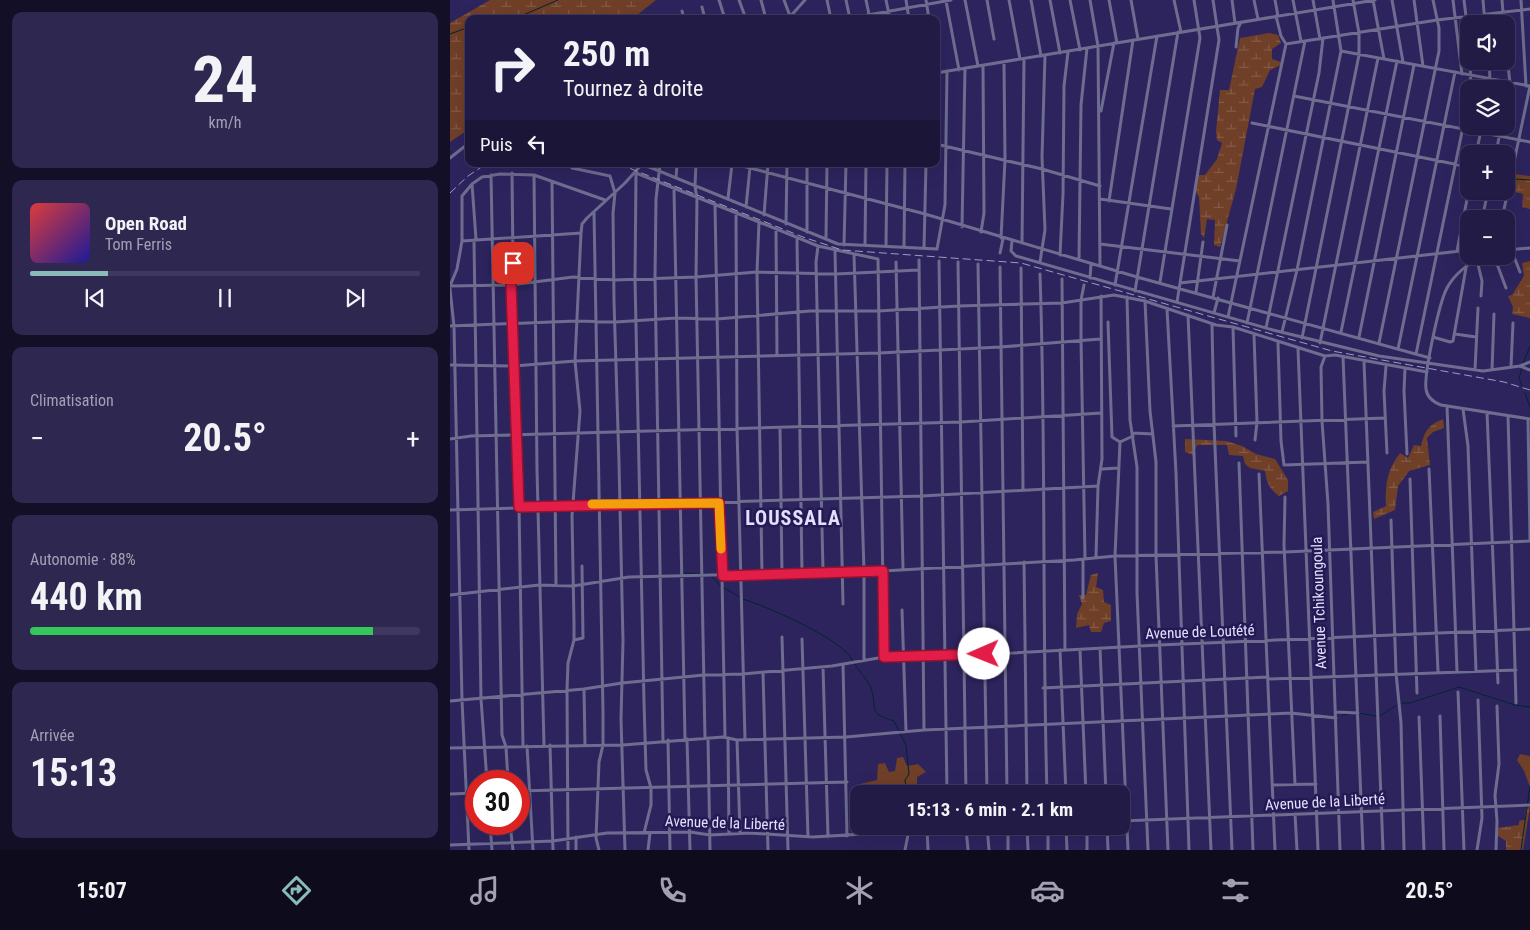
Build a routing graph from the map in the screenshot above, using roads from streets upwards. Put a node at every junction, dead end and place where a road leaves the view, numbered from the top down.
1 (719, 0) edge
2 (739, 0) edge
3 (761, 0) edge
4 (784, 0) edge
5 (805, 0) edge
6 (827, 0) edge
7 (846, 0) edge
8 (866, 0) edge
9 (886, 0) edge
10 (906, 0) edge
11 (946, 0) edge
12 (951, 0) edge
13 (965, 0) edge
14 (987, 0) edge
15 (1009, 0) edge
16 (1031, 0) edge
17 (1050, 0) edge
18 (1070, 0) edge
19 (1090, 0) edge
20 (1109, 0) edge
21 (1130, 0) edge
22 (1174, 0) edge
23 (1194, 0) edge
24 (1214, 0) edge
25 (1232, 0) edge
26 (1254, 0) edge
27 (1275, 0) edge
28 (1293, 0) edge
29 (1313, 0) edge
30 (1333, 0) edge
31 (1373, 0) edge
32 (1392, 0) edge
33 (1414, 0) edge
34 (1434, 0) edge
35 (1453, 0) edge
36 (1464, 0) edge
37 (1483, 0) edge
38 (1502, 0) edge
39 (1521, 0) edge
40 (926, 2) edge
41 (1353, 2) edge
42 (702, 6) dead end
43 (1334, 6) junction
44 (907, 8) junction
45 (1530, 9) edge
46 (1315, 10) junction
47 (682, 11) dead end
48 (888, 11) junction
49 (1520, 11) junction
50 (1296, 13) junction
51 (1502, 13) junction
52 (683, 15) edge
53 (704, 15) edge
54 (724, 15) edge
55 (745, 15) edge
56 (765, 15) edge
57 (788, 15) edge
58 (792, 15) edge
59 (830, 15) edge
60 (848, 15) edge
61 (869, 15) edge
62 (875, 15) edge
63 (889, 15) edge
64 (908, 15) edge
65 (928, 15) edge
66 (1466, 15) edge
67 (1484, 15) joint
68 (1277, 16) junction
69 (1456, 18) junction
70 (1460, 18) edge
71 (1258, 19) junction
72 (1437, 20) junction
73 (1242, 22) junction
74 (1235, 23) junction
75 (1416, 24) junction
76 (1218, 26) junction
77 (1397, 28) junction
78 (1199, 29) junction
79 (1378, 30) junction
80 (1179, 32) junction
81 (1358, 33) junction
82 (1157, 36) junction
83 (1340, 36) junction
84 (994, 39) dead end
85 (1322, 39) junction
86 (1136, 40) junction
87 (1303, 41) junction
88 (1115, 43) junction
89 (1285, 43) junction
90 (1098, 46) junction
91 (1236, 47) dead end
92 (1087, 48) junction
93 (1080, 50) junction
94 (1341, 51) junction
95 (1068, 52) junction
96 (1060, 53) junction
97 (1359, 55) junction
98 (1043, 56) junction
99 (1378, 58) junction
100 (1022, 59) junction
101 (1384, 59) junction
102 (1397, 61) junction
103 (1004, 62) junction
104 (1403, 62) junction
105 (983, 65) junction
106 (1414, 65) junction
107 (978, 66) junction
108 (1424, 67) junction
109 (965, 68) junction
110 (1435, 68) junction
111 (959, 70) junction
112 (1471, 70) edge
113 (1490, 70) edge
114 (947, 72) junction
115 (1455, 72) junction
116 (940, 73) edge
117 (1462, 74) junction
118 (1471, 76) junction
119 (1490, 79) junction
120 (1471, 80) edge
121 (1495, 80) edge
122 (1515, 84) edge
123 (1529, 86) edge
124 (1294, 96) junction
125 (1313, 100) junction
126 (1331, 104) junction
127 (1349, 108) junction
128 (1367, 112) junction
129 (1386, 115) junction
130 (1100, 116) junction
131 (1404, 119) junction
132 (1252, 122) dead end
133 (1424, 123) junction
134 (1268, 126) junction
135 (1444, 126) junction
136 (1287, 130) junction
137 (1460, 130) edge
138 (1305, 134) junction
139 (1461, 135) edge
140 (1494, 135) edge
141 (1499, 136) junction
142 (1324, 138) junction
143 (1518, 140) junction
144 (1342, 142) junction
145 (1530, 142) edge
146 (940, 145) edge
147 (1498, 145) edge
148 (945, 146) junction
149 (1360, 146) junction
150 (465, 147) edge
151 (965, 150) junction
152 (1378, 150) junction
153 (1515, 150) edge
154 (1397, 153) junction
155 (984, 155) junction
156 (1417, 157) junction
157 (450, 158) edge
158 (1005, 160) junction
159 (1437, 161) junction
160 (1024, 164) junction
161 (1456, 164) junction
162 (1460, 165) edge
163 (640, 167) edge
164 (648, 167) edge
165 (660, 167) edge
166 (677, 167) edge
167 (696, 167) edge
168 (733, 167) edge
169 (750, 167) joint
170 (768, 167) edge
171 (787, 167) edge
172 (807, 167) edge
173 (827, 167) edge
174 (846, 167) edge
175 (866, 167) edge
176 (887, 167) edge
177 (905, 167) edge
178 (926, 167) edge
179 (572, 168) dead end
180 (757, 169) joint
181 (1042, 169) junction
182 (768, 171) junction
183 (659, 172) junction
184 (635, 173) junction
185 (512, 174) junction
186 (491, 175) junction
187 (534, 175) junction
188 (1064, 175) junction
189 (787, 177) junction
190 (676, 178) junction
191 (1080, 180) junction
192 (552, 182) junction
193 (807, 182) junction
194 (659, 183) junction
195 (472, 184) junction
196 (695, 186) junction
197 (1100, 186) junction
198 (827, 187) junction
199 (674, 190) junction
200 (846, 192) junction
201 (615, 193) junction
202 (728, 198) junction
203 (864, 198) junction
204 (697, 199) junction
205 (1100, 199) junction
206 (606, 200) junction
207 (1467, 200) edge
208 (1109, 201) junction
209 (885, 203) junction
210 (1129, 204) junction
211 (715, 206) junction
212 (746, 206) junction
213 (1150, 206) junction
214 (904, 208) junction
215 (1171, 209) junction
216 (594, 211) junction
217 (925, 214) junction
218 (736, 215) junction
219 (764, 215) junction
220 (942, 220) junction
221 (759, 222) junction
222 (786, 224) junction
223 (1226, 226) dead end
224 (962, 227) junction
225 (776, 231) junction
226 (807, 232) junction
227 (982, 232) junction
228 (581, 233) junction
229 (553, 236) junction
230 (493, 237) junction
231 (512, 237) junction
232 (534, 237) junction
233 (826, 237) junction
234 (1002, 238) junction
235 (475, 240) junction
236 (797, 240) junction
237 (462, 241) junction
238 (1012, 241) junction
239 (1203, 242) dead end
240 (1022, 243) junction
241 (844, 244) junction
242 (1100, 244) junction
243 (865, 245) junction
244 (818, 246) junction
245 (886, 246) junction
246 (904, 246) junction
247 (1121, 247) junction
248 (924, 248) junction
249 (1043, 248) junction
250 (1530, 248) edge
251 (1143, 249) junction
252 (1515, 249) edge
253 (835, 251) junction
254 (1458, 251) joint
255 (1163, 252) junction
256 (1000, 253) dead end
257 (1437, 254) junction
258 (854, 255) junction
259 (1060, 255) junction
260 (1183, 255) junction
261 (1417, 256) junction
262 (1201, 258) junction
263 (1396, 259) junction
264 (1515, 259) edge
265 (919, 260) dead end
266 (1079, 260) junction
267 (1220, 260) junction
268 (938, 261) dead end
269 (1240, 261) junction
270 (1375, 261) junction
271 (896, 262) dead end
272 (958, 262) dead end
273 (1040, 262) junction
274 (1356, 263) junction
275 (978, 264) dead end
276 (1092, 264) junction
277 (1478, 265) edge
278 (1497, 265) edge
279 (1100, 266) junction
280 (1335, 266) junction
281 (1000, 267) dead end
282 (1466, 267) joint
283 (1021, 268) dead end
284 (1317, 268) junction
285 (896, 270) junction
286 (919, 270) junction
287 (1297, 270) junction
288 (797, 271) junction
289 (878, 271) junction
290 (1117, 271) junction
291 (757, 272) junction
292 (776, 272) junction
293 (817, 272) junction
294 (1520, 272) dead end
295 (736, 274) junction
296 (836, 274) junction
297 (856, 274) junction
298 (1040, 274) dead end
299 (1277, 274) junction
300 (716, 275) junction
301 (1257, 276) junction
302 (578, 277) junction
303 (676, 277) junction
304 (696, 277) junction
305 (1136, 277) junction
306 (655, 278) junction
307 (1090, 278) junction
308 (1237, 278) junction
309 (555, 279) junction
310 (594, 279) junction
311 (635, 279) junction
312 (1062, 279) dead end
313 (614, 280) junction
314 (1217, 280) junction
315 (1160, 282) junction
316 (1198, 282) junction
317 (535, 283) junction
318 (1180, 283) junction
319 (474, 284) junction
320 (493, 284) junction
321 (511, 285) junction
322 (1084, 285) dead end
323 (1115, 285) junction
324 (450, 287) edge
325 (1179, 288) junction
326 (1506, 288) dead end
327 (1135, 291) junction
328 (1196, 292) junction
329 (1101, 296) junction
330 (1481, 296) dead end
331 (1127, 297) junction
332 (1213, 297) junction
333 (1218, 298) junction
334 (1081, 300) junction
335 (1145, 301) junction
336 (1177, 302) junction
337 (1232, 302) junction
338 (1041, 303) junction
339 (1062, 303) junction
340 (1021, 304) junction
341 (979, 305) junction
342 (1000, 305) junction
343 (958, 306) junction
344 (1250, 307) junction
345 (939, 308) junction
346 (1167, 308) junction
347 (1478, 308) dead end
348 (920, 309) junction
349 (898, 310) junction
350 (818, 311) junction
351 (879, 311) junction
352 (797, 312) junction
353 (837, 312) junction
354 (857, 312) junction
355 (1269, 312) junction
356 (777, 313) junction
357 (1214, 313) junction
358 (758, 314) junction
359 (1494, 314) dead end
360 (1188, 315) junction
361 (738, 316) junction
362 (1228, 317) junction
363 (1287, 317) junction
364 (676, 318) junction
365 (697, 318) junction
366 (717, 319) junction
367 (637, 320) junction
368 (656, 320) junction
369 (576, 321) junction
370 (554, 322) junction
371 (595, 322) junction
372 (616, 322) junction
373 (1108, 322) dead end
374 (1305, 322) junction
375 (1513, 322) dead end
376 (535, 323) junction
377 (1247, 323) junction
378 (494, 324) junction
379 (514, 324) junction
380 (1212, 324) junction
381 (474, 325) junction
382 (452, 326) edge
383 (1233, 327) junction
384 (1324, 327) junction
385 (1266, 328) junction
386 (1282, 332) junction
387 (1341, 332) junction
388 (1455, 334) junction
389 (1254, 335) junction
390 (1359, 337) junction
391 (1433, 337) junction
392 (1476, 337) junction
393 (1302, 338) junction
394 (1081, 339) junction
395 (1100, 339) junction
396 (1063, 340) junction
397 (1042, 342) junction
398 (1278, 343) junction
399 (1320, 343) junction
400 (1379, 343) junction
401 (1022, 345) junction
402 (1001, 347) junction
403 (959, 348) junction
404 (980, 348) junction
405 (1298, 348) junction
406 (940, 349) junction
407 (1398, 349) junction
408 (920, 350) junction
409 (899, 351) junction
410 (858, 353) junction
411 (879, 353) junction
412 (819, 354) junction
413 (838, 354) junction
414 (1416, 354) junction
415 (777, 355) junction
416 (798, 355) junction
417 (738, 356) junction
418 (758, 356) junction
419 (1325, 356) junction
420 (1343, 357) junction
421 (698, 358) junction
422 (717, 358) junction
423 (1430, 358) junction
424 (637, 359) junction
425 (657, 359) junction
426 (677, 359) junction
427 (616, 360) junction
428 (575, 361) junction
429 (596, 361) junction
430 (555, 362) junction
431 (1364, 362) junction
432 (1530, 362) edge
433 (452, 365) edge
434 (536, 365) junction
435 (494, 366) junction
436 (514, 366) junction
437 (1386, 366) junction
438 (1520, 366) junction
439 (475, 367) junction
440 (1512, 367) junction
441 (1405, 368) junction
442 (1428, 368) junction
443 (1475, 370) junction
444 (1492, 370) junction
445 (1530, 370) edge
446 (1447, 406) junction
447 (1463, 409) junction
448 (1487, 412) junction
449 (1101, 413) junction
450 (1083, 414) junction
451 (1064, 416) junction
452 (1508, 416) junction
453 (1023, 418) junction
454 (1044, 418) junction
455 (1366, 418) junction
456 (1385, 418) junction
457 (1002, 419) junction
458 (1529, 419) edge
459 (1322, 420) junction
460 (1346, 420) junction
461 (981, 421) junction
462 (1280, 421) junction
463 (1302, 421) junction
464 (941, 422) junction
465 (961, 422) junction
466 (1257, 422) junction
467 (920, 423) junction
468 (1236, 423) junction
469 (861, 424) junction
470 (882, 424) junction
471 (900, 424) junction
472 (1214, 424) junction
473 (840, 425) junction
474 (1194, 425) junction
475 (821, 426) junction
476 (1173, 426) junction
477 (800, 427) junction
478 (737, 428) junction
479 (759, 428) junction
480 (780, 428) junction
481 (699, 429) junction
482 (718, 429) junction
483 (678, 431) junction
484 (639, 432) junction
485 (658, 432) junction
486 (598, 433) junction
487 (618, 433) junction
488 (556, 434) junction
489 (578, 434) junction
490 (1133, 434) junction
491 (1153, 434) junction
492 (537, 435) junction
493 (476, 436) junction
494 (516, 436) junction
495 (1236, 436) dead end
496 (496, 437) junction
497 (450, 439) edge
498 (455, 439) junction
499 (1254, 440) dead end
500 (1120, 442) junction
501 (1387, 452) dead end
502 (1407, 454) dead end
503 (1368, 462) junction
504 (1239, 463) dead end
505 (1348, 463) junction
506 (1302, 465) junction
507 (1325, 465) junction
508 (1118, 468) junction
509 (1102, 469) junction
510 (1429, 469) dead end
511 (1259, 474) dead end
512 (1410, 479) dead end
513 (1084, 486) junction
514 (1098, 486) junction
515 (1064, 487) junction
516 (1023, 489) junction
517 (1044, 489) junction
518 (1003, 491) junction
519 (982, 492) junction
520 (962, 493) junction
521 (943, 494) junction
522 (882, 496) junction
523 (901, 496) junction
524 (922, 496) junction
525 (1285, 496) dead end
526 (861, 497) junction
527 (840, 498) junction
528 (821, 499) junction
529 (761, 500) junction
530 (780, 500) junction
531 (800, 500) junction
532 (740, 501) junction
533 (719, 503) junction
534 (598, 504) junction
535 (619, 504) junction
536 (641, 504) junction
537 (659, 504) junction
538 (679, 504) junction
539 (700, 504) junction
540 (573, 505) junction
541 (538, 506) junction
542 (519, 507) junction
543 (556, 507) junction
544 (498, 508) junction
545 (478, 509) junction
546 (450, 510) edge
547 (458, 510) junction
548 (1391, 520) dead end
549 (1530, 540) edge
550 (1511, 542) junction
551 (1491, 543) junction
552 (1472, 544) junction
553 (1454, 545) junction
554 (1412, 546) junction
555 (1432, 546) junction
556 (1391, 547) junction
557 (1371, 548) junction
558 (1351, 549) junction
559 (1328, 550) junction
560 (1306, 551) junction
561 (1263, 552) junction
562 (1285, 552) junction
563 (1241, 553) junction
564 (1198, 554) junction
565 (1220, 554) junction
566 (1177, 555) junction
567 (1096, 556) junction
568 (1115, 556) junction
569 (1136, 556) junction
570 (1156, 556) junction
571 (1084, 558) junction
572 (1065, 560) junction
573 (1045, 561) junction
574 (1024, 562) junction
575 (1004, 563) junction
576 (984, 564) junction
577 (582, 566) dead end
578 (943, 566) junction
579 (962, 566) junction
580 (923, 568) junction
581 (903, 569) junction
582 (823, 571) junction
583 (842, 571) junction
584 (864, 571) junction
585 (883, 571) junction
586 (802, 572) junction
587 (782, 573) junction
588 (762, 574) junction
589 (741, 575) junction
590 (641, 576) junction
591 (680, 576) junction
592 (701, 576) junction
593 (723, 576) junction
594 (661, 577) junction
595 (621, 578) junction
596 (601, 582) junction
597 (582, 584) junction
598 (539, 585) junction
599 (556, 585) junction
600 (573, 586) junction
601 (520, 588) junction
602 (479, 591) junction
603 (500, 591) junction
604 (459, 594) junction
605 (450, 596) edge
606 (1083, 598) dead end
607 (843, 604) dead end
608 (902, 610) dead end
609 (1530, 629) edge
610 (1515, 630) junction
611 (1495, 631) junction
612 (1476, 632) junction
613 (1455, 633) junction
614 (1435, 634) junction
615 (1415, 635) junction
616 (1395, 636) junction
617 (782, 637) dead end
618 (1355, 637) junction
619 (1374, 637) junction
620 (1332, 638) junction
621 (802, 639) dead end
622 (1310, 639) junction
623 (574, 640) junction
624 (1289, 641) junction
625 (1223, 642) junction
626 (1246, 642) junction
627 (1267, 642) junction
628 (1202, 643) junction
629 (1181, 644) junction
630 (1159, 645) junction
631 (1139, 646) junction
632 (1119, 647) junction
633 (1100, 648) junction
634 (1080, 649) junction
635 (1062, 650) junction
636 (1044, 651) junction
637 (1024, 653) junction
638 (984, 654) junction
639 (1005, 654) junction
640 (945, 655) junction
641 (964, 655) junction
642 (924, 656) junction
643 (884, 657) junction
644 (903, 657) junction
645 (864, 660) junction
646 (843, 665) junction
647 (823, 667) junction
648 (803, 668) junction
649 (782, 670) junction
650 (1496, 670) junction
651 (1516, 670) junction
652 (1457, 671) junction
653 (1476, 671) junction
654 (763, 672) junction
655 (1417, 672) junction
656 (1438, 672) junction
657 (1396, 673) junction
658 (723, 674) junction
659 (743, 674) junction
660 (1376, 674) junction
661 (704, 675) junction
662 (1357, 675) junction
663 (1333, 676) junction
664 (684, 677) junction
665 (1311, 677) junction
666 (662, 678) junction
667 (1268, 678) junction
668 (1290, 678) junction
669 (1246, 679) junction
670 (643, 680) junction
671 (1225, 680) junction
672 (1203, 681) junction
673 (1160, 682) junction
674 (1182, 682) junction
675 (622, 683) junction
676 (1141, 683) junction
677 (1121, 684) junction
678 (1498, 684) dead end
679 (1101, 685) junction
680 (602, 686) junction
681 (1082, 686) junction
682 (1062, 687) junction
683 (1043, 688) junction
684 (584, 689) junction
685 (567, 690) junction
686 (1458, 692) dead end
687 (542, 693) junction
688 (1417, 693) dead end
689 (524, 695) junction
690 (502, 697) junction
691 (481, 699) junction
692 (462, 700) junction
693 (1478, 700) dead end
694 (450, 701) edge
695 (1516, 703) dead end
696 (1498, 706) dead end
697 (1335, 712) junction
698 (1291, 713) junction
699 (1358, 713) junction
700 (1269, 715) junction
701 (1248, 716) junction
702 (1314, 716) junction
703 (1440, 716) dead end
704 (1419, 717) dead end
705 (1226, 718) junction
706 (1336, 718) junction
707 (1184, 719) junction
708 (1205, 719) junction
709 (1163, 720) junction
710 (1122, 721) junction
711 (1142, 721) junction
712 (1103, 722) junction
713 (1084, 723) junction
714 (1064, 724) junction
715 (1045, 725) junction
716 (1026, 726) junction
717 (985, 727) junction
718 (1006, 727) junction
719 (965, 728) junction
720 (945, 729) junction
721 (924, 730) junction
722 (906, 731) junction
723 (786, 737) junction
724 (805, 737) junction
725 (825, 737) junction
726 (846, 737) junction
727 (706, 738) junction
728 (727, 738) junction
729 (766, 738) junction
730 (686, 739) junction
731 (745, 739) junction
732 (663, 740) junction
733 (668, 740) junction
734 (737, 740) junction
735 (646, 743) junction
736 (544, 745) junction
737 (550, 745) junction
738 (567, 745) junction
739 (585, 745) junction
740 (603, 745) junction
741 (624, 745) junction
742 (506, 746) junction
743 (525, 746) junction
744 (464, 747) junction
745 (486, 747) junction
746 (450, 748) edge
747 (465, 770) edge
748 (487, 770) edge
749 (507, 770) edge
750 (528, 770) edge
751 (827, 782) junction
752 (847, 782) junction
753 (786, 784) junction
754 (805, 784) junction
755 (1272, 784) junction
756 (1294, 784) junction
757 (1316, 784) junction
758 (708, 785) junction
759 (766, 785) junction
760 (947, 785) edge
761 (966, 785) edge
762 (987, 785) edge
763 (1007, 785) edge
764 (1027, 785) edge
765 (1047, 785) edge
766 (1066, 785) edge
767 (1086, 785) edge
768 (1106, 785) edge
769 (1125, 785) edge
770 (728, 786) junction
771 (739, 786) junction
772 (669, 787) junction
773 (688, 787) junction
774 (624, 788) junction
775 (651, 788) junction
776 (598, 789) junction
777 (567, 790) junction
778 (530, 791) joint
779 (551, 791) junction
780 (465, 793) edge
781 (450, 794) edge
782 (1529, 805) edge
783 (1496, 806) junction
784 (1481, 807) junction
785 (1443, 808) junction
786 (1463, 808) junction
787 (1402, 809) junction
788 (1422, 809) junction
789 (1361, 811) junction
790 (1382, 811) junction
791 (1339, 812) junction
792 (1295, 814) junction
793 (1317, 814) junction
794 (1252, 816) junction
795 (1273, 816) junction
796 (1230, 817) junction
797 (1210, 818) junction
798 (1166, 819) junction
799 (1188, 819) junction
800 (1146, 820) junction
801 (1130, 821) edge
802 (669, 832) junction
803 (690, 832) junction
804 (644, 833) junction
805 (650, 833) junction
806 (740, 833) junction
807 (625, 834) junction
808 (729, 834) junction
809 (468, 835) edge
810 (491, 835) edge
811 (511, 835) edge
812 (597, 835) junction
813 (710, 835) junction
814 (768, 835) junction
815 (858, 835) edge
816 (908, 835) edge
817 (927, 835) edge
818 (967, 835) edge
819 (987, 835) edge
820 (1008, 835) edge
821 (1028, 835) edge
822 (1048, 835) edge
823 (1067, 835) edge
824 (1087, 835) edge
825 (1107, 835) edge
826 (1127, 835) edge
827 (788, 836) junction
828 (848, 836) junction
829 (576, 837) junction
830 (808, 837) junction
831 (828, 837) junction
832 (569, 838) junction
833 (553, 841) junction
834 (512, 842) junction
835 (533, 842) junction
836 (492, 843) junction
837 (469, 844) junction
838 (450, 845) edge
839 (469, 850) edge
840 (492, 850) edge
841 (513, 850) edge
842 (533, 850) edge
843 (553, 850) edge
844 (568, 850) edge
845 (576, 850) edge
846 (599, 850) edge
847 (625, 850) edge
848 (648, 850) edge
849 (670, 850) edge
850 (690, 850) edge
851 (710, 850) edge
852 (768, 850) edge
853 (788, 850) edge
854 (905, 850) edge
855 (928, 850) edge
856 (968, 850) edge
857 (988, 850) edge
858 (1008, 850) edge
859 (1028, 850) edge
860 (1048, 850) edge
861 (1068, 850) edge
862 (1087, 850) edge
863 (1108, 850) edge
864 (1128, 850) edge
865 (1148, 850) edge
866 (1168, 850) edge
867 (1189, 850) edge
868 (1211, 850) edge
869 (1232, 850) edge
870 (1253, 850) edge
871 (1275, 850) edge
872 (1297, 850) edge
873 (1318, 850) edge
874 (1340, 850) edge
875 (1363, 850) edge
876 (1383, 850) edge
877 (1404, 850) edge
878 (1424, 850) edge
879 (1444, 850) edge
880 (1464, 850) edge
881 (1477, 850) edge
882 (1496, 850) edge

1 - 54 street
2 - 55 street
3 - 56 street
4 - 57 street
5 - 58 street
6 - 59 street
7 - 60 street
8 - 61 street
9 - 48 street
10 - 44 street
11 - 12 street
11 - 40 street
11 - 111 street
13 - 107 street
14 - 84 street
15 - 100 street
16 - 98 street
17 - 96 street
18 - 93 street
19 - 90 street
20 - 88 street
21 - 86 street
22 - 80 street
23 - 78 street
24 - 76 street
25 - 74 street
26 - 71 street
27 - 68 street
28 - 50 street
29 - 46 street
30 - 43 street
31 - 41 street
31 - 79 street
32 - 77 street
33 - 75 street
34 - 72 street
35 - 69 street
36 - 66 street
37 - 67 street
38 - 51 street
39 - 49 street
40 - 44 street
40 - 65 street
41 - 43 street
41 - 81 street
42 - 53 street
43 - 46 street
43 - 83 street
44 - 48 street
44 - 64 street
45 - 49 street
46 - 50 street
46 - 85 street
47 - 52 street
48 - 62 street
48 - 63 street
49 - 51 street
49 - 123 street
50 - 68 street
50 - 87 street
51 - 67 street
68 - 71 street
68 - 89 street
69 - 70 street
69 - 72 street
69 - 117 street
71 - 73 street
72 - 75 street
72 - 110 street
73 - 74 street
73 - 91 street
74 - 76 street
75 - 77 street
75 - 108 street
76 - 78 street
76 - 260 street
77 - 79 street
77 - 104 street
78 - 80 street
78 - 215 street
79 - 81 street
79 - 101 street
80 - 82 street
80 - 213 street
81 - 83 street
81 - 97 street
82 - 86 street
82 - 210 street
83 - 85 street
83 - 94 street
85 - 87 street
85 - 125 street
86 - 88 street
86 - 208 street
87 - 89 street
87 - 124 street
88 - 90 street
88 - 130 street
89 - 134 street
90 - 92 street
90 - 130 street
92 - 93 street
92 - 191 street
93 - 95 street
94 - 97 street
94 - 126 street
95 - 96 street
95 - 188 street
96 - 98 street
97 - 99 street
97 - 127 street
98 - 100 street
98 - 181 street
99 - 101 street
99 - 128 street
100 - 103 street
100 - 160 street
101 - 102 street
102 - 104 street
102 - 129 street
103 - 105 street
103 - 158 street
104 - 106 street
105 - 107 street
105 - 155 street
106 - 108 street
106 - 131 street
107 - 109 street
108 - 110 street
109 - 111 street
109 - 151 street
110 - 115 street
110 - 133 street
111 - 114 street
112 - 118 street
113 - 119 street
114 - 116 street
114 - 148 street
115 - 117 street
115 - 135 street
117 - 118 street
118 - 119 street
118 - 120 street
119 - 121 street
122 - 123 street
123 - 143 street
124 - 125 street
124 - 136 street
125 - 126 street
125 - 138 street
126 - 127 street
126 - 142 street
127 - 128 street
127 - 144 street
128 - 129 street
128 - 149 street
129 - 131 street
129 - 152 street
130 - 197 street
131 - 133 street
131 - 154 street
132 - 134 street
133 - 135 street
133 - 156 street
134 - 136 street
134 - 269 street
135 - 137 street
135 - 159 street
136 - 138 street
136 - 301 street
138 - 142 street
138 - 299 street
139 - 161 street
140 - 141 street
141 - 143 street
141 - 147 street
142 - 144 street
142 - 287 street
143 - 145 street
143 - 153 street
144 - 149 street
144 - 284 street
146 - 148 street
148 - 151 street
148 - 220 street
149 - 152 street
149 - 280 street
150 - 157 street
151 - 155 street
151 - 224 street
152 - 154 street
152 - 274 street
154 - 156 street
154 - 270 street
155 - 158 street
155 - 227 street
156 - 159 street
156 - 263 street
158 - 160 street
158 - 234 street
159 - 161 street
159 - 261 street
160 - 181 street
160 - 240 street
161 - 162 street
161 - 257 street
163 - 184 street
164 - 183 street
165 - 183 street
166 - 190 street
167 - 196 street
168 - 202 street
169 - 180 street
169 - 212 street
170 - 182 street
171 - 189 street
172 - 193 street
173 - 198 street
174 - 200 street
175 - 203 street
176 - 209 street
177 - 214 street
178 - 217 street
179 - 201 street
180 - 182 street
181 - 188 street
181 - 249 street
182 - 189 street
182 - 219 street
183 - 190 street
183 - 194 street
184 - 194 street
184 - 201 street
184 - 311 street
185 - 186 street
185 - 187 street
185 - 231 street
186 - 195 street
186 - 230 street
187 - 192 street
187 - 232 street
188 - 191 street
188 - 259 street
189 - 193 street
189 - 222 street
190 - 196 street
191 - 197 street
191 - 266 street
192 - 206 street
192 - 229 street
193 - 198 street
193 - 226 street
194 - 199 street
194 - 306 street
195 - 235 street
195 - 237 street
196 - 202 street
196 - 204 street
197 - 205 street
198 - 200 street
198 - 233 street
199 - 204 street
199 - 303 street
200 - 203 street
200 - 241 street
201 - 206 street
201 - 313 street
202 - 212 street
203 - 209 street
203 - 243 street
204 - 211 street
204 - 304 street
205 - 208 street
205 - 242 street
206 - 216 street
207 - 254 street
208 - 210 street
209 - 214 street
209 - 245 street
210 - 213 street
210 - 247 street
211 - 218 street
211 - 300 street
212 - 219 street
213 - 215 street
213 - 251 street
214 - 217 street
214 - 246 street
215 - 255 street
216 - 228 street
216 - 310 street
217 - 220 street
217 - 248 street
218 - 221 street
218 - 295 street
219 - 222 street
220 - 224 street
220 - 248 street
221 - 225 street
221 - 291 street
222 - 226 street
223 - 267 street
224 - 227 street
225 - 236 street
225 - 292 street
226 - 233 street
227 - 234 street
228 - 229 street
228 - 302 street
229 - 232 street
229 - 309 street
230 - 231 street
230 - 235 street
230 - 320 street
231 - 232 street
231 - 321 street
232 - 317 street
233 - 241 street
234 - 238 street
234 - 256 street
235 - 237 street
235 - 319 street
236 - 244 street
236 - 288 street
237 - 324 street
238 - 240 street
238 - 273 street
239 - 262 street
240 - 249 street
241 - 243 street
242 - 247 street
242 - 279 street
243 - 245 street
244 - 253 street
244 - 293 street
245 - 246 street
246 - 248 street
247 - 251 street
247 - 290 street
249 - 259 street
249 - 273 street
250 - 252 street
251 - 255 street
251 - 305 street
253 - 258 street
253 - 296 street
254 - 257 street
255 - 260 street
255 - 315 street
257 - 261 street
257 - 414 street
258 - 289 street
258 - 297 street
259 - 266 street
260 - 262 street
260 - 318 street
261 - 263 street
261 - 407 street
262 - 267 street
262 - 316 street
263 - 270 street
263 - 400 street
264 - 294 street
265 - 286 street
266 - 276 street
267 - 269 street
267 - 314 street
268 - 345 street
269 - 308 street
270 - 274 street
270 - 390 street
271 - 285 street
272 - 343 street
273 - 307 street
274 - 280 street
274 - 387 street
275 - 341 street
276 - 279 street
276 - 307 street
277 - 330 street
278 - 326 street
279 - 290 street
280 - 284 street
280 - 384 street
281 - 342 street
282 - 388 street
282 - 391 street
283 - 340 street
284 - 287 street
284 - 374 street
285 - 286 street
285 - 289 street
285 - 349 street
286 - 348 street
287 - 299 street
287 - 363 street
288 - 292 street
288 - 293 street
288 - 352 street
289 - 297 street
289 - 351 street
290 - 305 street
290 - 323 street
291 - 292 street
291 - 295 street
291 - 358 street
292 - 356 street
293 - 296 street
293 - 350 street
295 - 300 street
295 - 361 street
296 - 297 street
296 - 353 street
297 - 354 street
298 - 338 street
299 - 301 street
299 - 355 street
300 - 304 street
300 - 366 street
301 - 308 street
301 - 344 street
302 - 309 street
302 - 310 street
302 - 369 street
303 - 304 street
303 - 306 street
303 - 364 street
304 - 365 street
305 - 315 street
305 - 327 street
306 - 311 street
306 - 368 street
307 - 323 street
308 - 314 street
308 - 337 street
309 - 317 street
309 - 370 street
310 - 313 street
310 - 371 street
311 - 313 street
311 - 367 street
312 - 339 street
313 - 372 street
314 - 316 street
314 - 332 street
315 - 325 street
316 - 318 street
316 - 328 street
317 - 321 street
317 - 376 street
318 - 325 street
319 - 320 street
319 - 324 street
319 - 381 street
320 - 321 street
320 - 378 street
321 - 379 street
322 - 334 street
323 - 327 street
324 - 382 street
325 - 328 street
325 - 336 street
327 - 336 street
328 - 332 street
329 - 331 street
329 - 334 street
329 - 395 street
331 - 335 street
331 - 490 street
332 - 333 street
333 - 337 street
333 - 357 street
334 - 339 street
334 - 394 street
335 - 346 street
335 - 491 street
336 - 357 street
337 - 344 street
337 - 362 street
338 - 339 street
338 - 340 street
338 - 397 street
339 - 396 street
340 - 342 street
340 - 401 street
341 - 342 street
341 - 343 street
341 - 404 street
342 - 402 street
343 - 345 street
343 - 403 street
344 - 355 street
344 - 377 street
345 - 348 street
345 - 406 street
346 - 360 street
346 - 476 street
347 - 392 street
348 - 349 street
348 - 408 street
349 - 351 street
349 - 409 street
350 - 352 street
350 - 353 street
350 - 412 street
351 - 354 street
351 - 411 street
352 - 356 street
352 - 416 street
353 - 354 street
353 - 413 street
354 - 410 street
355 - 363 street
355 - 385 street
356 - 358 street
356 - 415 street
357 - 362 street
358 - 361 street
358 - 418 street
359 - 444 street
360 - 380 street
360 - 474 street
361 - 366 street
361 - 417 street
362 - 377 street
363 - 374 street
363 - 386 street
364 - 365 street
364 - 368 street
364 - 426 street
365 - 366 street
365 - 421 street
366 - 422 street
367 - 368 street
367 - 372 street
367 - 424 street
368 - 425 street
369 - 370 street
369 - 371 street
369 - 428 street
370 - 376 street
370 - 430 street
371 - 372 street
371 - 429 street
372 - 427 street
373 - 500 street
374 - 384 street
374 - 393 street
375 - 440 street
376 - 379 street
376 - 434 street
377 - 385 street
378 - 379 street
378 - 381 street
378 - 435 street
379 - 436 street
380 - 383 street
380 - 472 street
381 - 382 street
381 - 439 street
382 - 433 street
383 - 389 street
383 - 468 street
384 - 387 street
384 - 399 street
385 - 386 street
386 - 393 street
387 - 390 street
388 - 391 street
388 - 392 street
389 - 398 street
389 - 466 street
390 - 400 street
391 - 423 street
392 - 443 street
393 - 399 street
394 - 395 street
394 - 396 street
394 - 450 street
395 - 449 street
396 - 397 street
396 - 451 street
397 - 401 street
397 - 454 street
398 - 405 street
398 - 462 street
399 - 442 street
400 - 407 street
401 - 402 street
401 - 453 street
402 - 404 street
402 - 457 street
403 - 404 street
403 - 406 street
403 - 465 street
404 - 461 street
405 - 419 street
405 - 463 street
406 - 408 street
406 - 464 street
407 - 414 street
408 - 409 street
408 - 467 street
409 - 411 street
409 - 471 street
410 - 411 street
410 - 413 street
410 - 469 street
411 - 470 street
412 - 413 street
412 - 416 street
412 - 475 street
413 - 473 street
414 - 423 street
415 - 416 street
415 - 418 street
416 - 477 street
417 - 418 street
417 - 422 street
417 - 478 street
418 - 479 street
419 - 420 street
419 - 459 street, Avenue Tchikoungoula
420 - 431 street
420 - 460 street
421 - 422 street
421 - 426 street
421 - 481 street
422 - 482 street
423 - 442 street
424 - 425 street
424 - 427 street
424 - 484 street
425 - 426 street
425 - 485 street
426 - 483 street
427 - 429 street
427 - 487 street
428 - 429 street
428 - 430 street
428 - 489 street
429 - 486 street
430 - 434 street
430 - 488 street
431 - 437 street
431 - 455 street
432 - 438 street
433 - 439 street
433 - 498 street
434 - 436 street
434 - 492 street
435 - 436 street
435 - 439 street
435 - 496 street
436 - 494 street
437 - 441 street
437 - 456 street
438 - 440 street
438 - 445 street
439 - 493 street
440 - 444 street
441 - 442 street
441 - 502 street
442 - 443 street
442 - 446 street
443 - 444 street
446 - 447 street
446 - 553 street
447 - 448 street
447 - 552 street
448 - 452 street
448 - 551 street
449 - 450 street
449 - 509 street
450 - 451 street
450 - 513 street
451 - 454 street
451 - 515 street
452 - 458 street
452 - 550 street
453 - 454 street
453 - 457 street
453 - 516 street
454 - 517 street
455 - 456 street
455 - 460 street
455 - 503 street
456 - 501 street
457 - 461 street
457 - 518 street
458 - 549 street
459 - 460 street
459 - 463 street
459 - 507 street, Avenue Tchikoungoula
460 - 505 street
461 - 465 street
461 - 519 street
462 - 463 street
462 - 466 street
462 - 506 street
463 - 506 street
464 - 465 street
464 - 467 street
464 - 521 street
465 - 520 street
466 - 468 street
466 - 499 street
467 - 471 street
467 - 524 street
468 - 472 street
468 - 495 street
469 - 470 street
469 - 473 street
469 - 526 street
470 - 471 street
470 - 522 street
471 - 523 street
472 - 474 street
472 - 565 street
473 - 475 street
473 - 527 street
474 - 476 street
474 - 564 street
475 - 477 street
475 - 528 street
476 - 566 street
477 - 480 street
477 - 531 street
478 - 479 street
478 - 482 street
478 - 532 street
479 - 480 street
479 - 529 street
480 - 530 street
481 - 482 street
481 - 483 street
481 - 539 street
482 - 533 street
483 - 485 street
483 - 538 street
484 - 485 street
484 - 487 street
484 - 536 street
485 - 537 street
486 - 487 street
486 - 489 street
486 - 534 street
487 - 535 street
488 - 489 street
488 - 492 street
488 - 543 street
489 - 540 street
490 - 491 street
490 - 500 street
490 - 569 street
491 - 570 street
492 - 494 street
492 - 541 street
493 - 496 street
493 - 498 street
493 - 545 street
494 - 496 street
494 - 542 street
496 - 544 street
497 - 498 street
498 - 547 street
500 - 508 street
503 - 505 street
503 - 557 street
504 - 563 street
505 - 507 street
505 - 558 street
506 - 507 street
506 - 560 street
507 - 559 street, Avenue Tchikoungoula
508 - 509 street
508 - 568 street
509 - 514 street
510 - 555 street
511 - 561 street
512 - 554 street
513 - 514 street
513 - 515 street
513 - 571 street
514 - 567 street
515 - 517 street
515 - 572 street
516 - 517 street
516 - 518 street
517 - 573 street
518 - 519 street
518 - 575 street
519 - 520 street
519 - 576 street
520 - 521 street
520 - 579 street
521 - 524 street
521 - 578 street
522 - 523 street
522 - 526 street
522 - 585 street
523 - 524 street
523 - 581 street
524 - 580 street
525 - 562 street
526 - 527 street
526 - 584 street
527 - 528 street
527 - 583 street
528 - 531 street
528 - 582 street
529 - 530 street
529 - 532 street
529 - 588 street
530 - 531 street
530 - 587 street
531 - 586 street
532 - 533 street
532 - 589 street
533 - 539 street
533 - 593 street
534 - 535 street
534 - 540 street
534 - 596 street
535 - 536 street
535 - 595 street
536 - 537 street
536 - 590 street
537 - 538 street
537 - 594 street
538 - 539 street
538 - 591 street
539 - 592 street
540 - 543 street
540 - 600 street
541 - 542 street
541 - 543 street
541 - 598 street
542 - 544 street
542 - 601 street
543 - 599 street
544 - 545 street
544 - 603 street
545 - 547 street
545 - 602 street
546 - 547 street
547 - 604 street
548 - 556 street
549 - 550 street
550 - 551 street
550 - 610 street
551 - 552 street
551 - 611 street
552 - 553 street
552 - 612 street
553 - 555 street
553 - 613 street
554 - 555 street
554 - 556 street
554 - 615 street
555 - 614 street
556 - 557 street
556 - 616 street
557 - 558 street
557 - 619 street
558 - 559 street
558 - 618 street
559 - 560 street
559 - 620 street, Avenue Tchikoungoula
560 - 562 street
560 - 622 street
561 - 562 street
561 - 563 street
561 - 627 street
562 - 624 street
563 - 565 street
563 - 626 street
564 - 565 street
564 - 566 street
564 - 628 street
565 - 625 street
566 - 570 street
566 - 629 street
567 - 568 street
567 - 571 street
568 - 569 street
568 - 632 street
569 - 570 street
569 - 631 street
570 - 630 street
571 - 572 street
571 - 606 street
572 - 573 street
572 - 635 street
573 - 574 street
573 - 636 street
574 - 575 street
574 - 637 street
575 - 576 street
575 - 639 street
576 - 579 street
576 - 638 street
577 - 597 street
578 - 579 street
578 - 580 street
578 - 640 street
579 - 641 street
580 - 581 street
580 - 642 street
581 - 585 street
582 - 583 street
582 - 586 street
583 - 584 street
583 - 607 street
584 - 585 street
584 - 645 street
585 - 643 street
586 - 587 street
587 - 588 street
588 - 589 street
589 - 593 street
589 - 659 street
590 - 594 street
590 - 595 street
590 - 670 street
591 - 592 street
591 - 594 street
591 - 664 street
592 - 593 street
592 - 661 street
593 - 658 street
594 - 666 street
595 - 596 street
595 - 675 street
596 - 597 street
596 - 680 street
597 - 600 street
597 - 623 street
598 - 599 street
598 - 601 street
598 - 687 street
599 - 600 street
600 - 623 street
601 - 603 street
601 - 689 street
602 - 603 street
602 - 604 street
602 - 691 street
603 - 690 street
604 - 605 street
604 - 692 street
608 - 644 street
609 - 610 street, Avenue de Loutété
610 - 611 street, Avenue de Loutété
610 - 651 street
611 - 612 street, Avenue de Loutété
611 - 650 street
612 - 613 street, Avenue de Loutété
612 - 653 street
613 - 614 street, Avenue de Loutété
613 - 652 street
614 - 615 street, Avenue de Loutété
614 - 656 street
615 - 616 street, Avenue de Loutété
615 - 655 street
616 - 619 street, Avenue de Loutété
616 - 657 street
617 - 649 street
618 - 619 street, Avenue de Loutété
618 - 620 street, Avenue de Loutété
618 - 662 street
619 - 660 street
620 - 622 street, Avenue de Loutété
620 - 663 street, Avenue Tchikoungoula
621 - 648 street
622 - 624 street, Avenue de Loutété
622 - 665 street
623 - 685 street
624 - 627 street, Avenue de Loutété
624 - 668 street
625 - 626 street, Avenue de Loutété
625 - 628 street, Avenue de Loutété
625 - 671 street
626 - 627 street, Avenue de Loutété
626 - 669 street
627 - 667 street
628 - 629 street, Avenue de Loutété
628 - 672 street
629 - 630 street, Avenue de Loutété
629 - 674 street
630 - 631 street, Avenue de Loutété
630 - 673 street
631 - 632 street, Avenue de Loutété
631 - 676 street
632 - 633 street, Avenue de Loutété
632 - 677 street
633 - 634 street, Avenue de Loutété
633 - 679 street
634 - 635 street, Avenue de Loutété
634 - 681 street
635 - 636 street, Avenue de Loutété
635 - 682 street
636 - 637 street, Avenue de Loutété
636 - 683 street
637 - 639 street, Avenue de Loutété
637 - 716 street
638 - 639 street, Avenue de Loutété
638 - 641 street, Avenue de Loutété
638 - 717 street
639 - 718 street
640 - 641 street, Avenue de Loutété
640 - 642 street, Avenue de Loutété
640 - 720 street
641 - 719 street
642 - 644 street, Avenue de Loutété
642 - 721 street
643 - 644 street, Avenue de Loutété
643 - 645 street, Avenue de Loutété
644 - 722 street
645 - 646 street, Avenue de Loutété
646 - 647 street, Avenue de Loutété
646 - 726 street
647 - 648 street, Avenue de Loutété
647 - 725 street
648 - 649 street, Avenue de Loutété
648 - 724 street
649 - 654 street, Avenue de Loutété
649 - 723 street
650 - 651 street
650 - 653 street
650 - 678 street
651 - 695 street
652 - 653 street
652 - 656 street
654 - 659 street, Avenue de Loutété
654 - 729 street
655 - 656 street
655 - 657 street
655 - 688 street
657 - 660 street
657 - 787 street
658 - 659 street, Avenue de Loutété
658 - 661 street, Avenue de Loutété
658 - 728 street
659 - 731 street
660 - 662 street
660 - 790 street
661 - 664 street, Avenue de Loutété
661 - 727 street
662 - 663 street
662 - 699 street
663 - 665 street
663 - 697 street, Avenue Tchikoungoula
664 - 666 street, Avenue de Loutété
664 - 730 street
665 - 668 street
665 - 702 street
666 - 670 street, Avenue de Loutété
666 - 732 street
667 - 668 street
667 - 669 street
667 - 700 street
668 - 698 street
669 - 671 street
669 - 701 street
670 - 675 street, Avenue de Loutété
670 - 735 street
671 - 672 street
671 - 705 street
672 - 674 street
672 - 708 street
673 - 674 street
673 - 676 street
673 - 709 street
674 - 707 street
675 - 680 street, Avenue de Loutété
675 - 741 street
676 - 677 street
676 - 711 street
677 - 679 street
677 - 710 street
679 - 681 street
679 - 712 street
680 - 684 street, Avenue de Loutété
680 - 740 street
681 - 682 street
681 - 713 street
682 - 683 street
682 - 714 street
683 - 715 street
684 - 685 street, Avenue de Loutété
684 - 739 street
685 - 687 street, Avenue de Loutété
685 - 738 street
686 - 786 street
687 - 689 street, Avenue de Loutété
687 - 736 street
689 - 690 street, Avenue de Loutété
689 - 743 street
690 - 691 street, Avenue de Loutété
690 - 742 street
691 - 692 street, Avenue de Loutété
691 - 745 street
692 - 694 street, Avenue de Loutété
692 - 744 street
693 - 784 street
696 - 783 street
697 - 699 street
697 - 706 street, Avenue Tchikoungoula
698 - 700 street
698 - 702 street
698 - 756 street
699 - 789 street
700 - 701 street
700 - 755 street
701 - 705 street
701 - 794 street
702 - 706 street
702 - 757 street
703 - 785 street
704 - 788 street
705 - 708 street
705 - 796 street
706 - 791 street, Avenue Tchikoungoula
707 - 708 street
707 - 709 street
707 - 799 street
708 - 797 street
709 - 711 street
709 - 798 street
710 - 711 street
710 - 712 street
710 - 769 street
711 - 800 street
712 - 713 street
712 - 768 street
713 - 714 street
713 - 767 street
714 - 715 street
714 - 766 street
715 - 716 street
715 - 765 street
716 - 718 street
716 - 764 street
717 - 718 street
717 - 719 street
717 - 762 street
718 - 763 street
719 - 720 street
719 - 761 street
720 - 721 street
720 - 760 street
721 - 722 street
722 - 726 street
723 - 724 street
723 - 729 street
723 - 753 street
724 - 725 street
724 - 754 street
725 - 726 street
725 - 751 street
726 - 752 street
727 - 728 street
727 - 730 street
727 - 758 street
728 - 734 street
728 - 770 street
729 - 731 street
729 - 759 street
730 - 733 street
730 - 773 street
731 - 734 street
732 - 733 street
732 - 735 street
733 - 772 street
734 - 771 street
735 - 741 street
735 - 775 street
736 - 737 street
736 - 743 street
737 - 738 street
737 - 779 street
738 - 739 street
738 - 777 street
739 - 740 street
740 - 741 street
740 - 776 street
741 - 774 street
742 - 743 street
742 - 745 street
742 - 749 street
743 - 750 street
744 - 745 street
744 - 746 street
744 - 747 street
745 - 748 street
751 - 752 street
751 - 754 street
751 - 831 street
752 - 828 street
753 - 754 street
753 - 759 street
753 - 827 street
754 - 830 street
755 - 756 street
755 - 795 street
756 - 757 street
757 - 793 street
758 - 770 street
758 - 773 street
758 - 813 street
759 - 771 street
759 - 814 street
770 - 771 street
770 - 808 street
771 - 806 street
772 - 773 street
772 - 775 street
772 - 802 street
773 - 803 street
774 - 775 street
774 - 776 street
774 - 807 street
775 - 804 street
776 - 777 street
776 - 812 street
777 - 779 street
777 - 832 street
778 - 779 street
778 - 835 street
779 - 833 street
780 - 781 street
782 - 783 street, Avenue de la Liberté
783 - 784 street, Avenue de la Liberté
783 - 882 street
784 - 786 street, Avenue de la Liberté
784 - 881 street
785 - 786 street, Avenue de la Liberté
785 - 788 street, Avenue de la Liberté
785 - 879 street
786 - 880 street
787 - 788 street, Avenue de la Liberté
787 - 790 street, Avenue de la Liberté
787 - 877 street
788 - 878 street
789 - 790 street, Avenue de la Liberté
789 - 791 street, Avenue de la Liberté
789 - 875 street
790 - 876 street
791 - 793 street, Avenue de la Liberté
791 - 874 street, Avenue Tchikoungoula
792 - 793 street, Avenue de la Liberté
792 - 795 street, Avenue de la Liberté
792 - 872 street
793 - 873 street
794 - 795 street, Avenue de la Liberté
794 - 796 street, Avenue de la Liberté
794 - 870 street
795 - 871 street
796 - 797 street, Avenue de la Liberté
796 - 869 street
797 - 799 street, Avenue de la Liberté
797 - 868 street
798 - 799 street, Avenue de la Liberté
798 - 800 street, Avenue de la Liberté
798 - 866 street
799 - 867 street
800 - 801 street, Avenue de la Liberté
800 - 865 street
802 - 803 street, Avenue de la Liberté
802 - 805 street, Avenue de la Liberté
802 - 849 street
803 - 813 street, Avenue de la Liberté
803 - 850 street
804 - 805 street, Avenue de la Liberté
804 - 807 street, Avenue de la Liberté
805 - 848 street
806 - 808 street, Avenue de la Liberté
806 - 814 street, Avenue de la Liberté
807 - 812 street, Avenue de la Liberté
807 - 847 street
808 - 813 street, Avenue de la Liberté
809 - 837 street
810 - 836 street
811 - 834 street
812 - 829 street, Avenue de la Liberté
812 - 846 street
813 - 851 street
814 - 827 street, Avenue de la Liberté
814 - 852 street
815 - 828 street, Avenue de la Liberté
816 - 854 street
817 - 855 street
818 - 856 street
819 - 857 street
820 - 858 street
821 - 859 street
822 - 860 street
823 - 861 street
824 - 862 street
825 - 863 street
826 - 864 street
827 - 830 street, Avenue de la Liberté
827 - 853 street
828 - 831 street, Avenue de la Liberté
829 - 832 street, Avenue de la Liberté
829 - 845 street
830 - 831 street, Avenue de la Liberté
832 - 833 street, Avenue de la Liberté
832 - 844 street
833 - 835 street, Avenue de la Liberté
833 - 843 street
834 - 835 street, Avenue de la Liberté
834 - 836 street, Avenue de la Liberté
834 - 841 street
835 - 842 street
836 - 837 street, Avenue de la Liberté
836 - 840 street
837 - 838 street, Avenue de la Liberté
837 - 839 street

